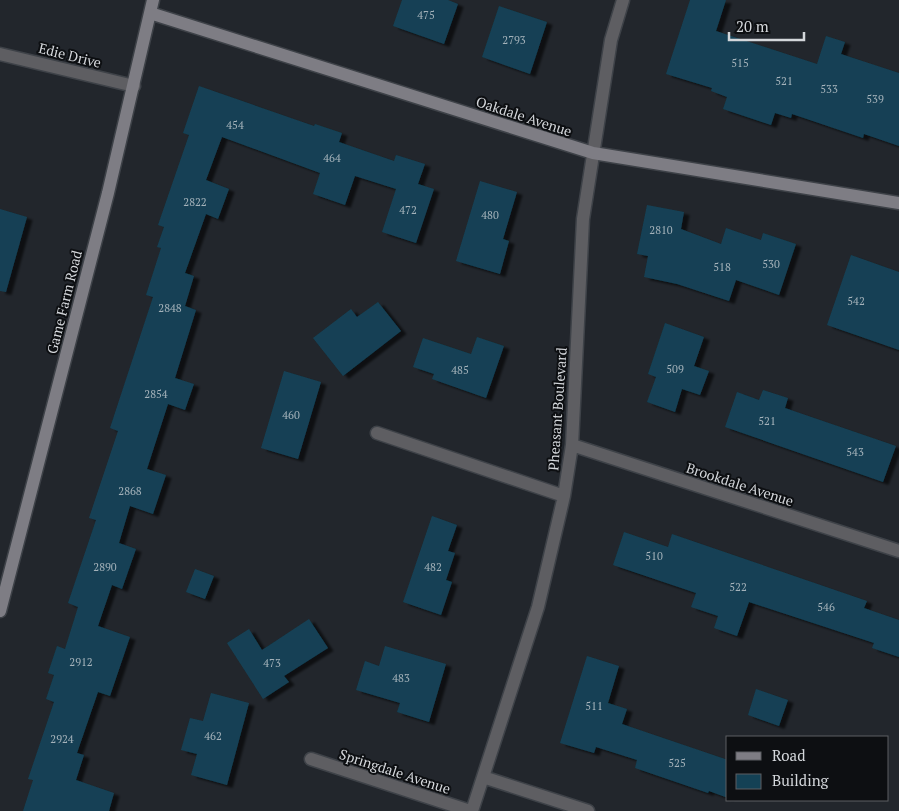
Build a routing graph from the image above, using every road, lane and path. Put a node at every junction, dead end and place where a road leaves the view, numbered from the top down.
1 (153, 0) edge
2 (623, 0) edge
3 (150, 13) junction
4 (0, 54) edge
5 (134, 86) junction
6 (593, 153) junction
7 (899, 203) edge
8 (377, 432) dead end
9 (572, 446) junction
10 (564, 496) junction
11 (899, 551) edge
12 (0, 611) edge
13 (311, 759) dead end
14 (483, 777) junction
15 (471, 811) edge
16 (588, 811) edge

1 - 3 street, Game Farm Road
2 - 6 street, Pheasant Boulevard
3 - 5 street, Game Farm Road
3 - 6 street, Oakdale Avenue
4 - 5 street, Edie Drive
5 - 12 street, Game Farm Road
6 - 7 street, Oakdale Avenue
6 - 9 street, Pheasant Boulevard
8 - 10 street
9 - 10 street, Pheasant Boulevard
9 - 11 street, Brookdale Avenue
10 - 14 street, Pheasant Boulevard
13 - 15 street, Springdale Avenue
14 - 15 street, Pheasant Boulevard
14 - 16 street

